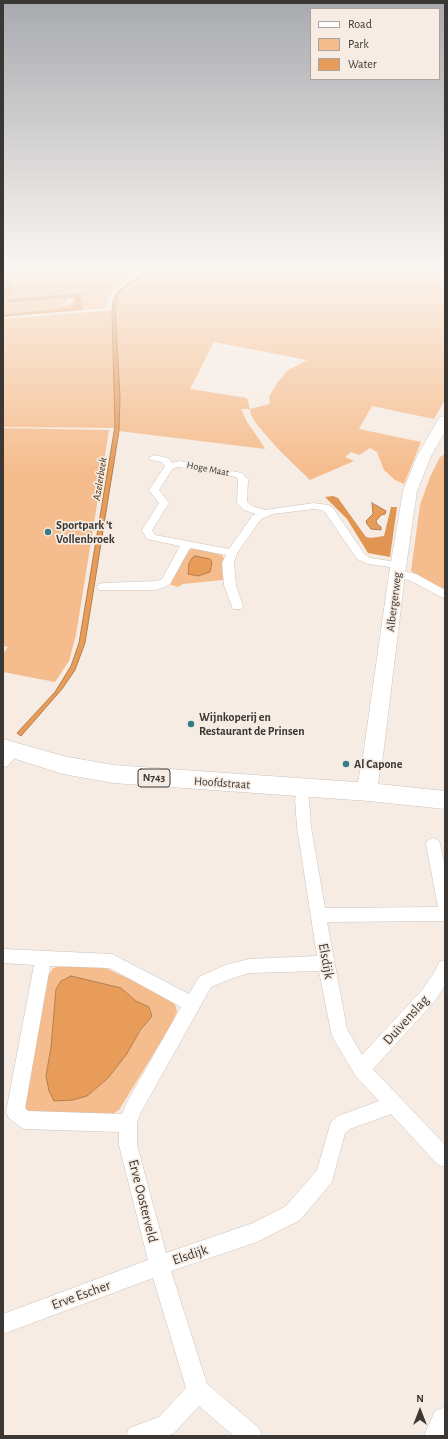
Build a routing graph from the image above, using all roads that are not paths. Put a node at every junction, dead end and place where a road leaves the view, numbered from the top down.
1 (445, 420) edge
2 (154, 458) dead end
3 (170, 466) junction
4 (264, 513) junction
5 (187, 544) junction
6 (232, 553) junction
7 (398, 569) junction
8 (103, 587) dead end
9 (445, 595) edge
10 (237, 606) dead end
11 (6, 753) edge
12 (369, 792) junction
13 (302, 799) dead end
14 (445, 800) edge
15 (433, 844) dead end
16 (445, 905) edge
17 (445, 914) edge
18 (319, 915) junction
19 (3, 956) edge
20 (44, 956) junction
21 (326, 963) junction
22 (445, 967) edge
23 (193, 1005) junction
24 (361, 1069) junction
25 (395, 1104) junction
26 (128, 1124) junction
27 (445, 1158) edge
28 (159, 1266) junction
29 (3, 1324) edge
30 (198, 1391) junction
31 (445, 1421) edge
32 (137, 1436) edge
33 (251, 1436) edge
34 (438, 1436) edge

1 - 7 main road, Albergerweg
2 - 3 street, Hoge Maat
3 - 4 street, Hoge Maat
3 - 5 street, Hoge Maat
4 - 6 street
4 - 7 street
5 - 6 street, Hoge Maat
5 - 8 street
6 - 10 street
7 - 9 street
7 - 12 main road, Albergerweg
11 - 12 main road, Hoofdstraat / N743
12 - 14 main road, Hoofdstraat / N743
13 - 18 street, Elsdijk
15 - 16 street
17 - 18 street
18 - 21 street, Elsdijk
19 - 20 street
20 - 23 street
20 - 26 street
21 - 23 street, Erve Oosterveld
21 - 24 street, Elsdijk
22 - 24 street, Duivenslag
23 - 26 street, Erve Oosterveld
24 - 25 street, Elsdijk
25 - 27 street, Elsdijk
25 - 28 street, Elsdijk
26 - 28 street, Erve Oosterveld
28 - 29 street, Erve Escher
28 - 30 street, Erve Oosterveld
30 - 32 street
30 - 33 street
31 - 34 street

